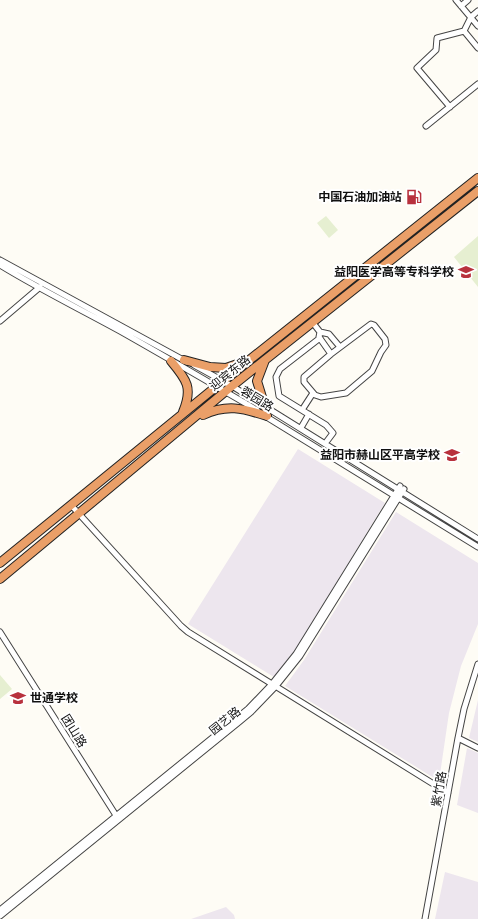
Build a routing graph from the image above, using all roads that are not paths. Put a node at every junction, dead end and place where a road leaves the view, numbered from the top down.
1 (456, 0) edge
2 (468, 0) edge
3 (461, 6) junction
4 (478, 11) edge
5 (471, 17) junction
6 (478, 26) edge
7 (464, 31) junction
8 (478, 48) edge
9 (478, 84) edge
10 (450, 107) junction
11 (426, 126) dead end
12 (478, 178) edge
13 (478, 191) edge
14 (408, 234) junction
15 (415, 242) junction
16 (0, 260) edge
17 (0, 266) edge
18 (43, 283) junction
19 (39, 289) junction
20 (0, 321) edge
21 (313, 322) junction
22 (320, 332) junction
23 (320, 338) junction
24 (266, 346) junction
25 (340, 347) junction
26 (331, 354) junction
27 (272, 355) junction
28 (184, 360) junction
29 (249, 360) junction
30 (265, 360) junction
31 (171, 361) junction
32 (220, 384) junction
33 (229, 389) junction
34 (313, 393) junction
35 (265, 407) junction
36 (302, 410) junction
37 (309, 414) junction
38 (181, 415) junction
39 (267, 416) junction
40 (190, 421) junction
41 (302, 426) dead end
42 (328, 441) dead end
43 (400, 492) junction
44 (71, 505) junction
45 (78, 514) junction
46 (478, 538) edge
47 (478, 547) edge
48 (0, 563) edge
49 (0, 579) edge
50 (0, 632) edge
51 (478, 664) edge
52 (274, 685) junction
53 (458, 738) junction
54 (478, 748) edge
55 (448, 793) junction
56 (117, 818) junction
57 (0, 910) edge
58 (0, 916) edge
59 (425, 919) edge

1 - 3 street
2 - 3 street
3 - 5 street
4 - 5 street
5 - 6 street
5 - 7 street
7 - 8 street
7 - 10 street
9 - 10 street
10 - 11 street
12 - 14 highway, 迎宾东路
13 - 15 highway, 迎宾东路
14 - 15 highway
14 - 24 highway, 迎宾东路
15 - 21 highway, 迎宾东路
16 - 18 street, 蓉园路
17 - 19 street, 蓉园路
18 - 19 street
18 - 28 street, 蓉园路
19 - 20 street
19 - 31 street, 蓉园路
21 - 22 street
21 - 27 highway, 迎宾东路
22 - 23 street
22 - 25 street
23 - 26 street
23 - 36 street
24 - 27 highway
24 - 29 highway, 迎宾东路
25 - 26 street
25 - 34 street
26 - 34 street
27 - 30 highway, 迎宾东路
28 - 29 highway
28 - 32 street, 蓉园路
29 - 32 highway, 迎宾东路
30 - 33 highway, 迎宾东路
30 - 35 highway
31 - 32 street, 蓉园路
31 - 38 highway
32 - 33 street, 蓉园路
32 - 33 street, 蓉园路
32 - 38 highway, 迎宾东路
33 - 35 street, 蓉园路
33 - 39 street, 蓉园路
33 - 40 highway, 迎宾东路
34 - 36 street
35 - 43 street, 蓉园路
36 - 37 street
37 - 41 street
37 - 42 street
38 - 40 highway
38 - 44 highway, 迎宾东路
39 - 40 highway
39 - 43 street, 蓉园路
40 - 45 highway, 迎宾东路
43 - 46 street, 蓉园路
43 - 47 street, 蓉园路
43 - 52 street, 园艺路
44 - 45 street
44 - 48 highway, 迎宾东路
45 - 49 highway, 迎宾东路
45 - 52 street
50 - 56 street, 团山路
51 - 53 street, 紫竹路
52 - 55 street
52 - 56 street, 园艺路
53 - 54 street
53 - 55 street, 紫竹路
55 - 59 street, 紫竹路
56 - 57 street, 园艺路
56 - 58 street, 园艺路

